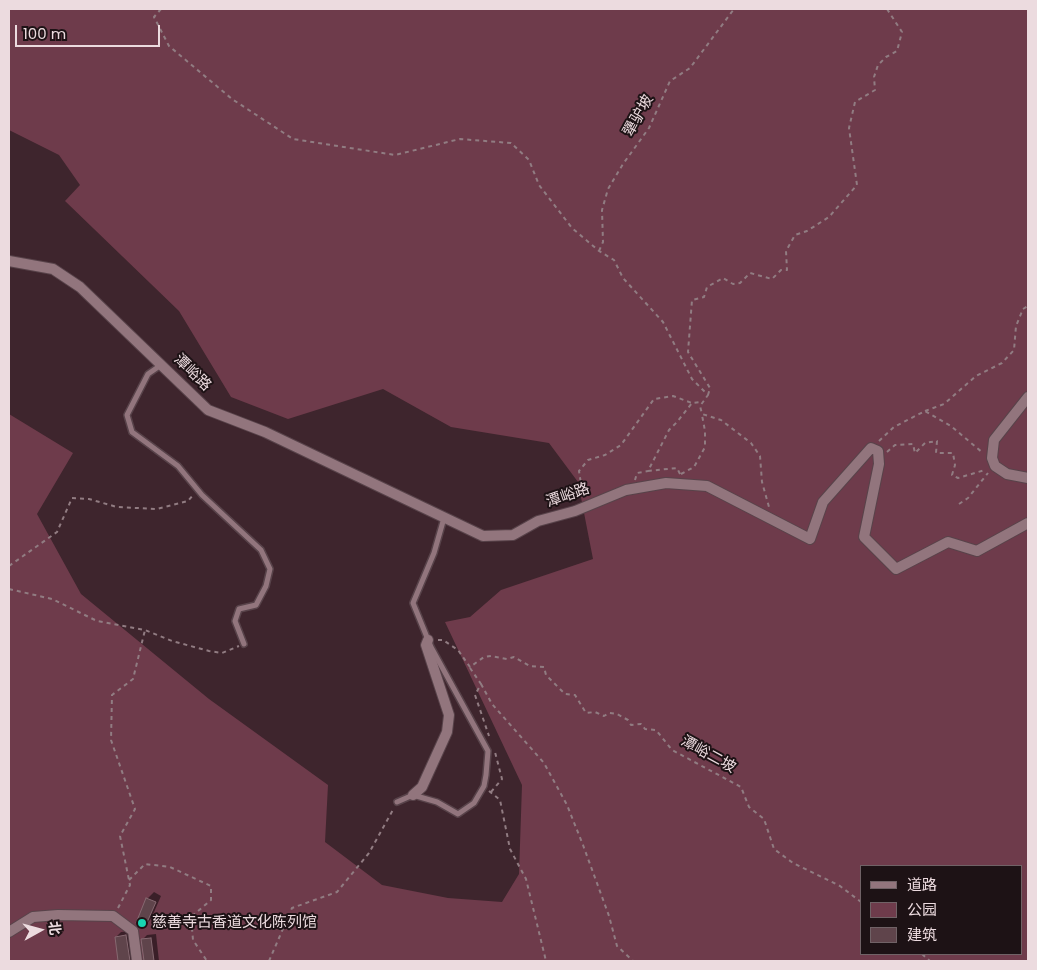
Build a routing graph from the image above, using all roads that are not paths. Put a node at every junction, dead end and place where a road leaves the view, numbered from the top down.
1 (9, 261) edge
2 (161, 364) junction
3 (1028, 397) edge
4 (1028, 478) edge
5 (444, 518) junction
6 (1028, 523) edge
7 (428, 640) junction
8 (244, 644) road end
9 (413, 795) junction
10 (398, 802) road end
11 (9, 932) edge
12 (137, 961) edge

1 - 2 street, 潭峪路
2 - 5 street, 潭峪路
2 - 8 lane
3 - 4 street
5 - 6 street, 潭峪路
5 - 7 lane
7 - 9 street
7 - 9 lane
9 - 10 lane
11 - 12 street

